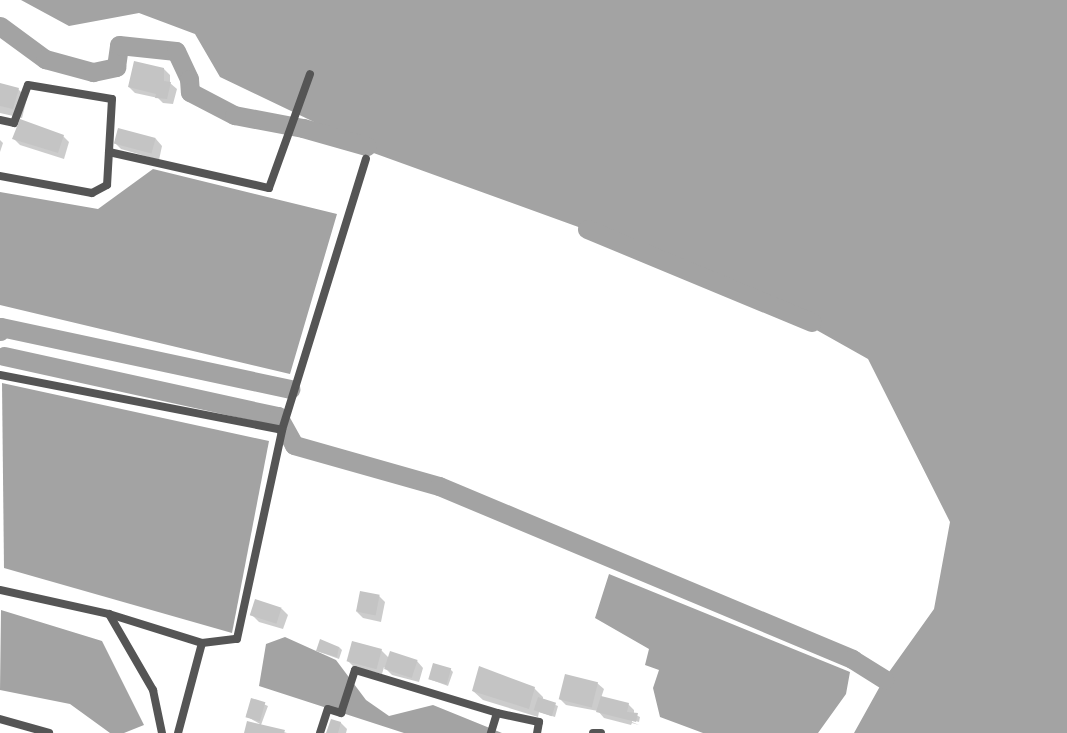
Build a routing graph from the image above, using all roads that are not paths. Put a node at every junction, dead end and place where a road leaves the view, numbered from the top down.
1 (310, 74) dead end
2 (0, 120) edge
3 (109, 152) junction
4 (366, 159) dead end
5 (0, 176) edge
6 (0, 375) edge
7 (282, 430) junction
8 (0, 590) edge
9 (109, 614) junction
10 (202, 643) junction
11 (497, 713) junction
12 (0, 719) edge
13 (49, 733) edge
14 (162, 733) edge
15 (178, 733) edge
16 (320, 733) edge
17 (491, 733) edge
18 (537, 733) edge
19 (593, 733) edge
20 (601, 733) edge

1 - 3 street
2 - 3 street
3 - 5 street
4 - 7 street
6 - 7 street
7 - 10 street
8 - 9 street
9 - 10 street
9 - 14 street
10 - 15 street
11 - 16 street
11 - 17 street
11 - 18 street
12 - 13 street
19 - 20 street

